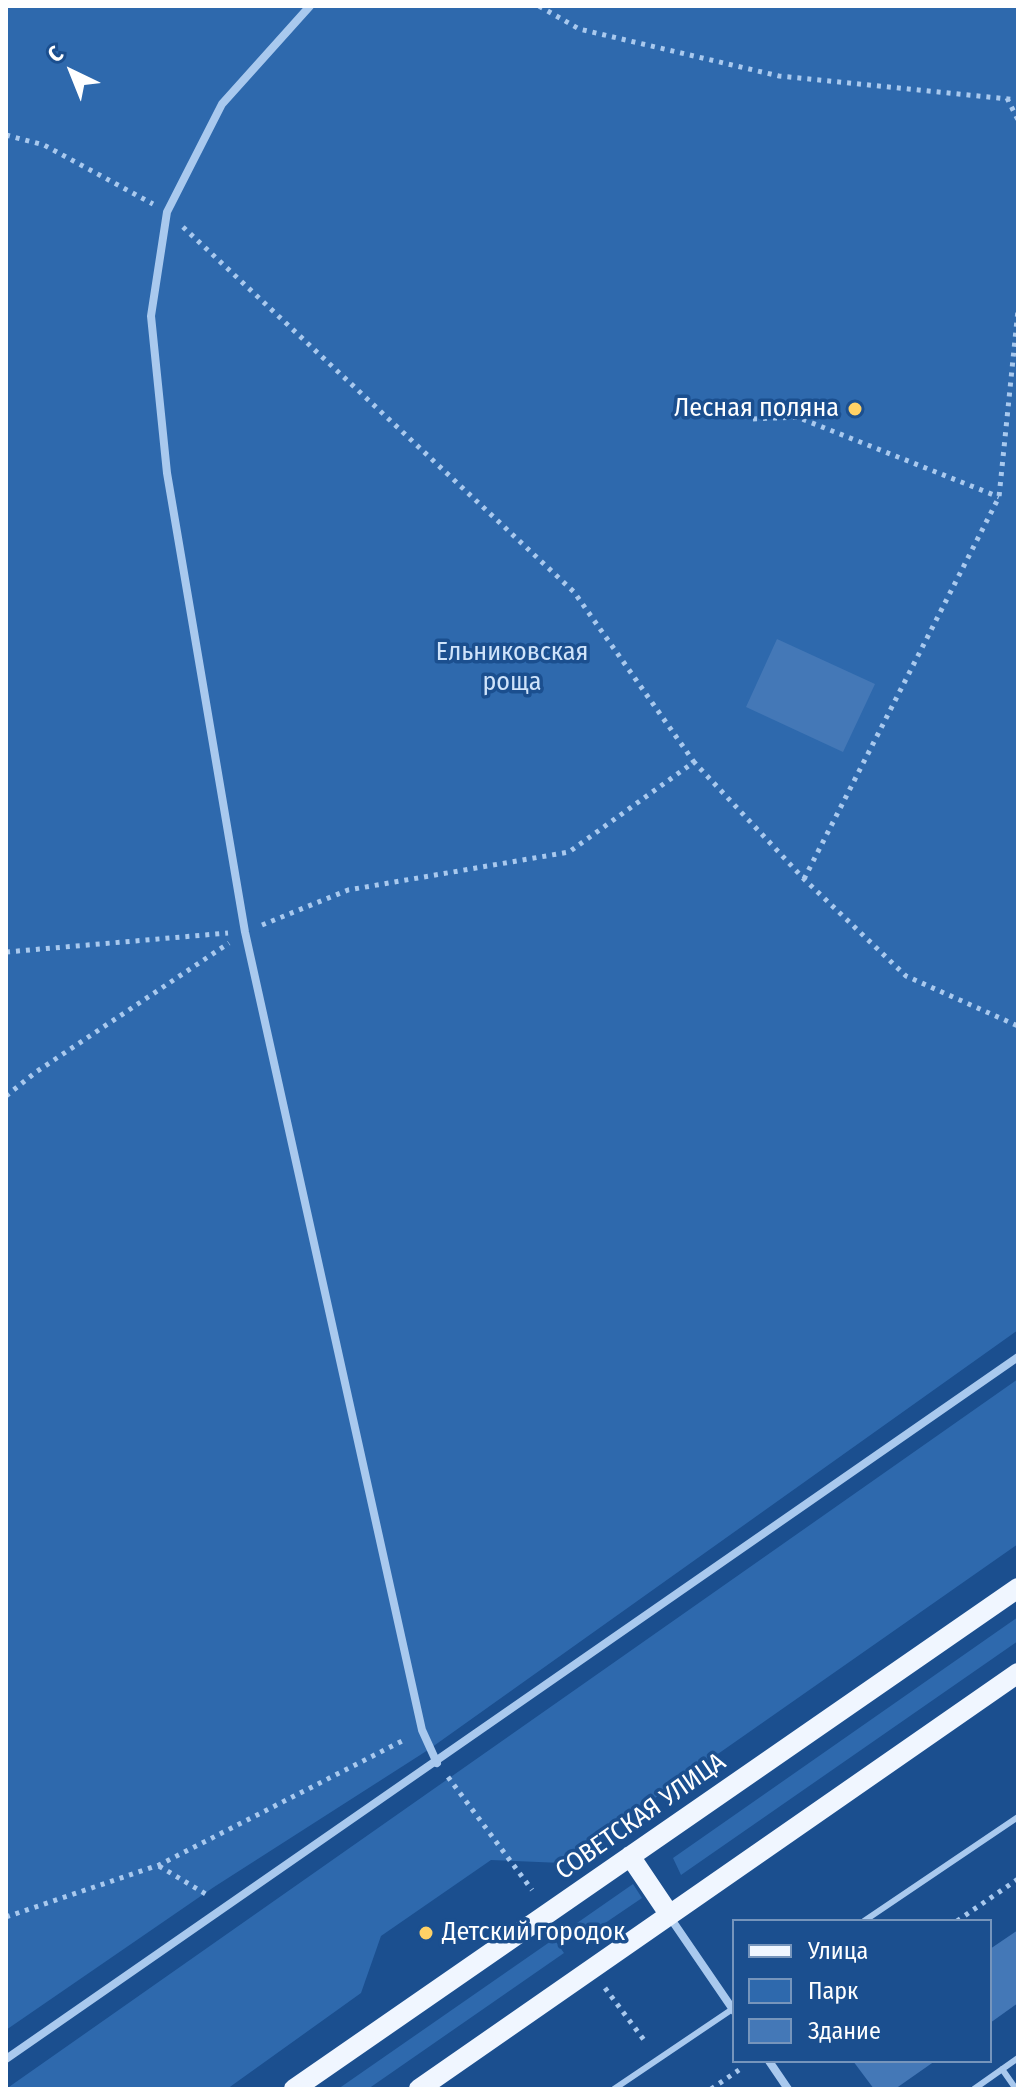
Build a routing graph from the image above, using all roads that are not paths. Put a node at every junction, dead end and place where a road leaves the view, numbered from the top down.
1 (310, 6) edge
2 (1018, 1357) edge
3 (1018, 1588) edge
4 (1018, 1673) edge
5 (437, 1763) junction
6 (1018, 1817) edge
7 (630, 1856) junction
8 (669, 1914) junction
9 (867, 1919) edge
10 (732, 2008) edge
11 (732, 2010) edge
12 (1018, 2058) edge
13 (6, 2059) edge
14 (770, 2063) edge
15 (1002, 2069) junction
16 (294, 2089) edge
17 (419, 2089) edge
18 (614, 2089) edge
19 (788, 2089) edge
20 (974, 2089) edge
21 (1016, 2089) edge

1 - 5 street
2 - 5 street
3 - 7 main road, СОВЕТСКАЯ УЛИЦА
4 - 8 main road
5 - 13 street
6 - 9 lane
7 - 8 main road
7 - 16 main road, СОВЕТСКАЯ УЛИЦА
8 - 10 street
8 - 17 main road
11 - 18 lane
12 - 15 lane
14 - 19 street
15 - 20 lane
15 - 21 lane

